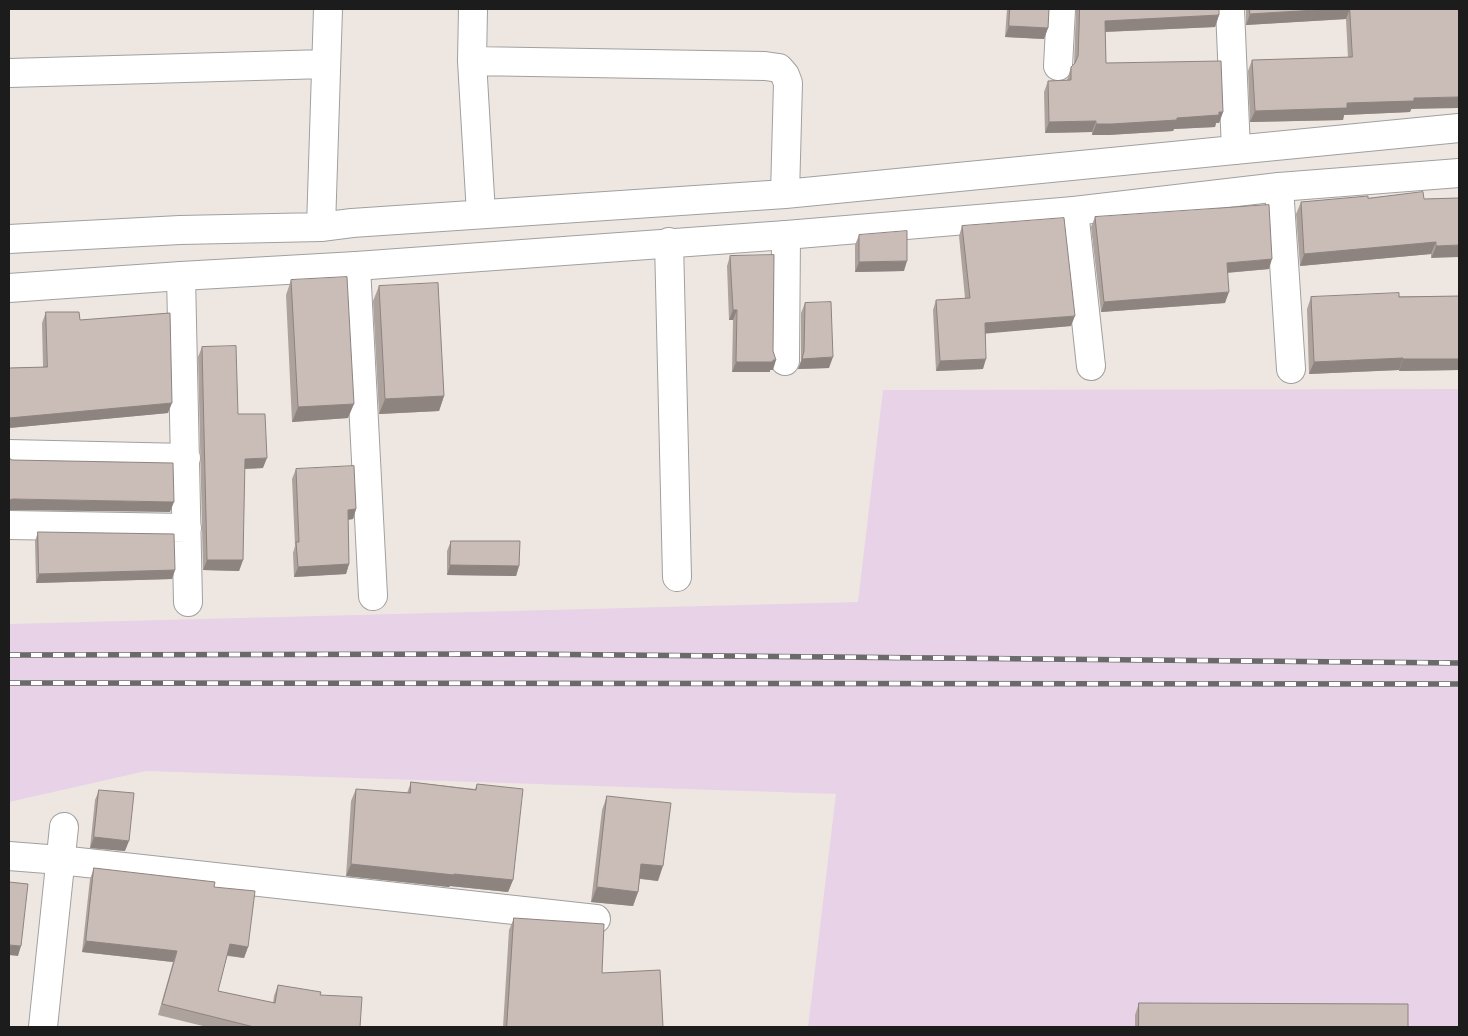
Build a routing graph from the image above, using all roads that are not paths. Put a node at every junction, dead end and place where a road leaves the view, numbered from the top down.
1 (328, 9) edge
2 (473, 9) edge
3 (1061, 9) edge
4 (1230, 9) edge
5 (472, 62) junction
6 (326, 64) junction
7 (1058, 66) dead end
8 (9, 73) edge
9 (1459, 128) edge
10 (1236, 150) junction
11 (1459, 173) edge
12 (1279, 187) junction
13 (786, 194) junction
14 (1074, 211) junction
15 (481, 214) junction
16 (321, 227) junction
17 (786, 235) junction
18 (9, 239) edge
19 (669, 242) junction
20 (356, 266) junction
21 (180, 276) junction
22 (9, 288) edge
23 (784, 361) dead end
24 (1091, 366) dead end
25 (1291, 369) dead end
26 (9, 454) edge
27 (186, 458) junction
28 (9, 525) edge
29 (187, 528) junction
30 (677, 577) dead end
31 (373, 596) dead end
32 (188, 602) dead end
33 (64, 827) dead end
34 (9, 856) edge
35 (60, 860) junction
36 (596, 919) dead end
37 (43, 1027) edge

1 - 6 street
2 - 5 street
3 - 7 street
4 - 10 street
5 - 13 street
5 - 15 street
6 - 8 street
6 - 16 street
9 - 10 street
10 - 13 street
11 - 12 street
12 - 14 street
12 - 25 street
13 - 15 street
14 - 17 street
14 - 24 street
15 - 16 street
16 - 18 street
17 - 19 street
17 - 23 street
19 - 20 street
19 - 30 street
20 - 21 street
20 - 31 street
21 - 22 street
21 - 27 street
26 - 27 street
27 - 29 street
28 - 29 street
29 - 32 street
33 - 35 street
34 - 35 street
35 - 36 street
35 - 37 street

